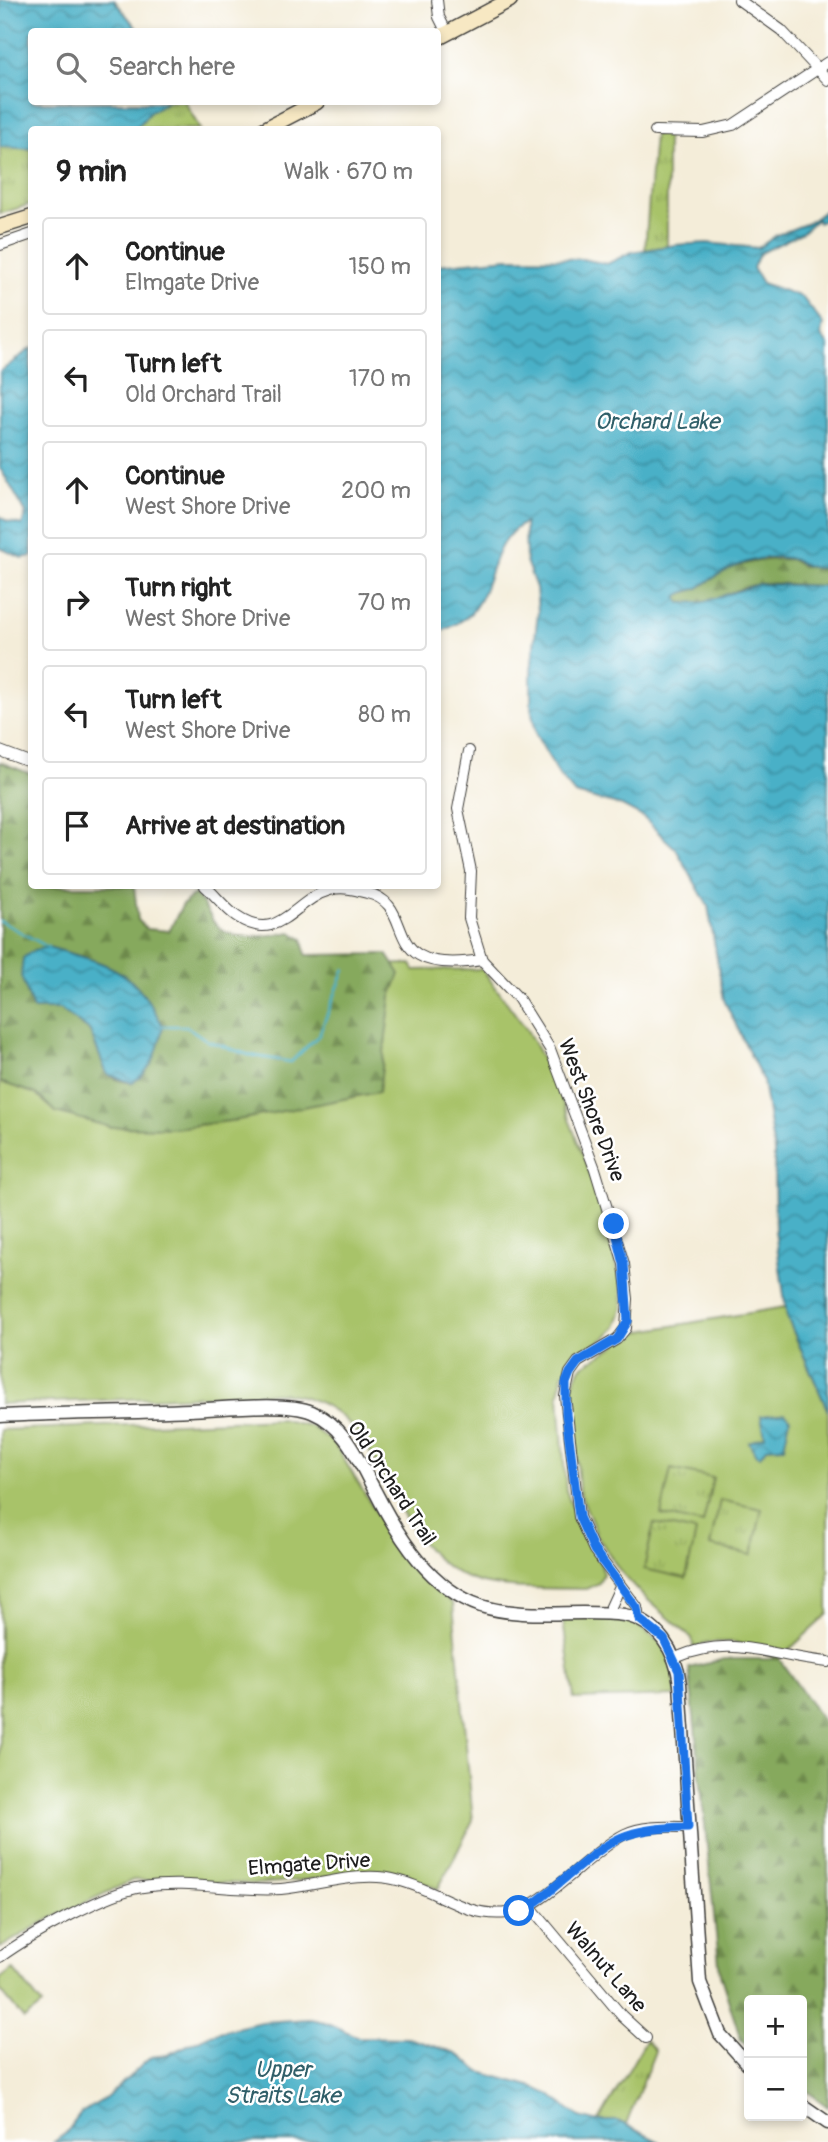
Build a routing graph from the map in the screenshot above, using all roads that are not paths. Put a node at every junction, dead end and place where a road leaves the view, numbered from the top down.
1 (436, 0) edge
2 (510, 0) edge
3 (739, 0) edge
4 (441, 28) edge
5 (442, 35) edge
6 (828, 62) edge
7 (819, 70) junction
8 (828, 79) edge
9 (311, 105) edge
10 (271, 126) edge
11 (655, 131) dead end
12 (28, 218) edge
13 (0, 227) edge
14 (28, 235) edge
15 (0, 245) edge
16 (0, 751) edge
17 (469, 751) dead end
18 (28, 762) edge
19 (208, 889) edge
20 (482, 960) junction
21 (0, 1416) edge
22 (620, 1587) junction
23 (608, 1613) junction
24 (639, 1619) junction
25 (675, 1658) junction
26 (828, 1662) edge
27 (688, 1827) junction
28 (530, 1906) junction
29 (0, 1957) edge
30 (646, 2038) dead end
31 (744, 2060) edge
32 (807, 2108) edge
33 (828, 2123) edge

1 - 4 street
2 - 5 main road
3 - 7 street
6 - 7 street
7 - 8 street
7 - 11 street
9 - 10 main road
12 - 13 main road
14 - 15 street
16 - 18 street
17 - 20 street, West Shore Drive
19 - 20 street
20 - 22 street, West Shore Drive
21 - 23 street, Old Orchard Trail
22 - 23 street
22 - 24 street, West Shore Drive
23 - 24 street, Old Orchard Trail
24 - 25 street
25 - 26 street
25 - 27 street
27 - 28 street, Elmgate Drive
27 - 31 street
28 - 29 street, Elmgate Drive
28 - 30 street, Walnut Lane
32 - 33 street

